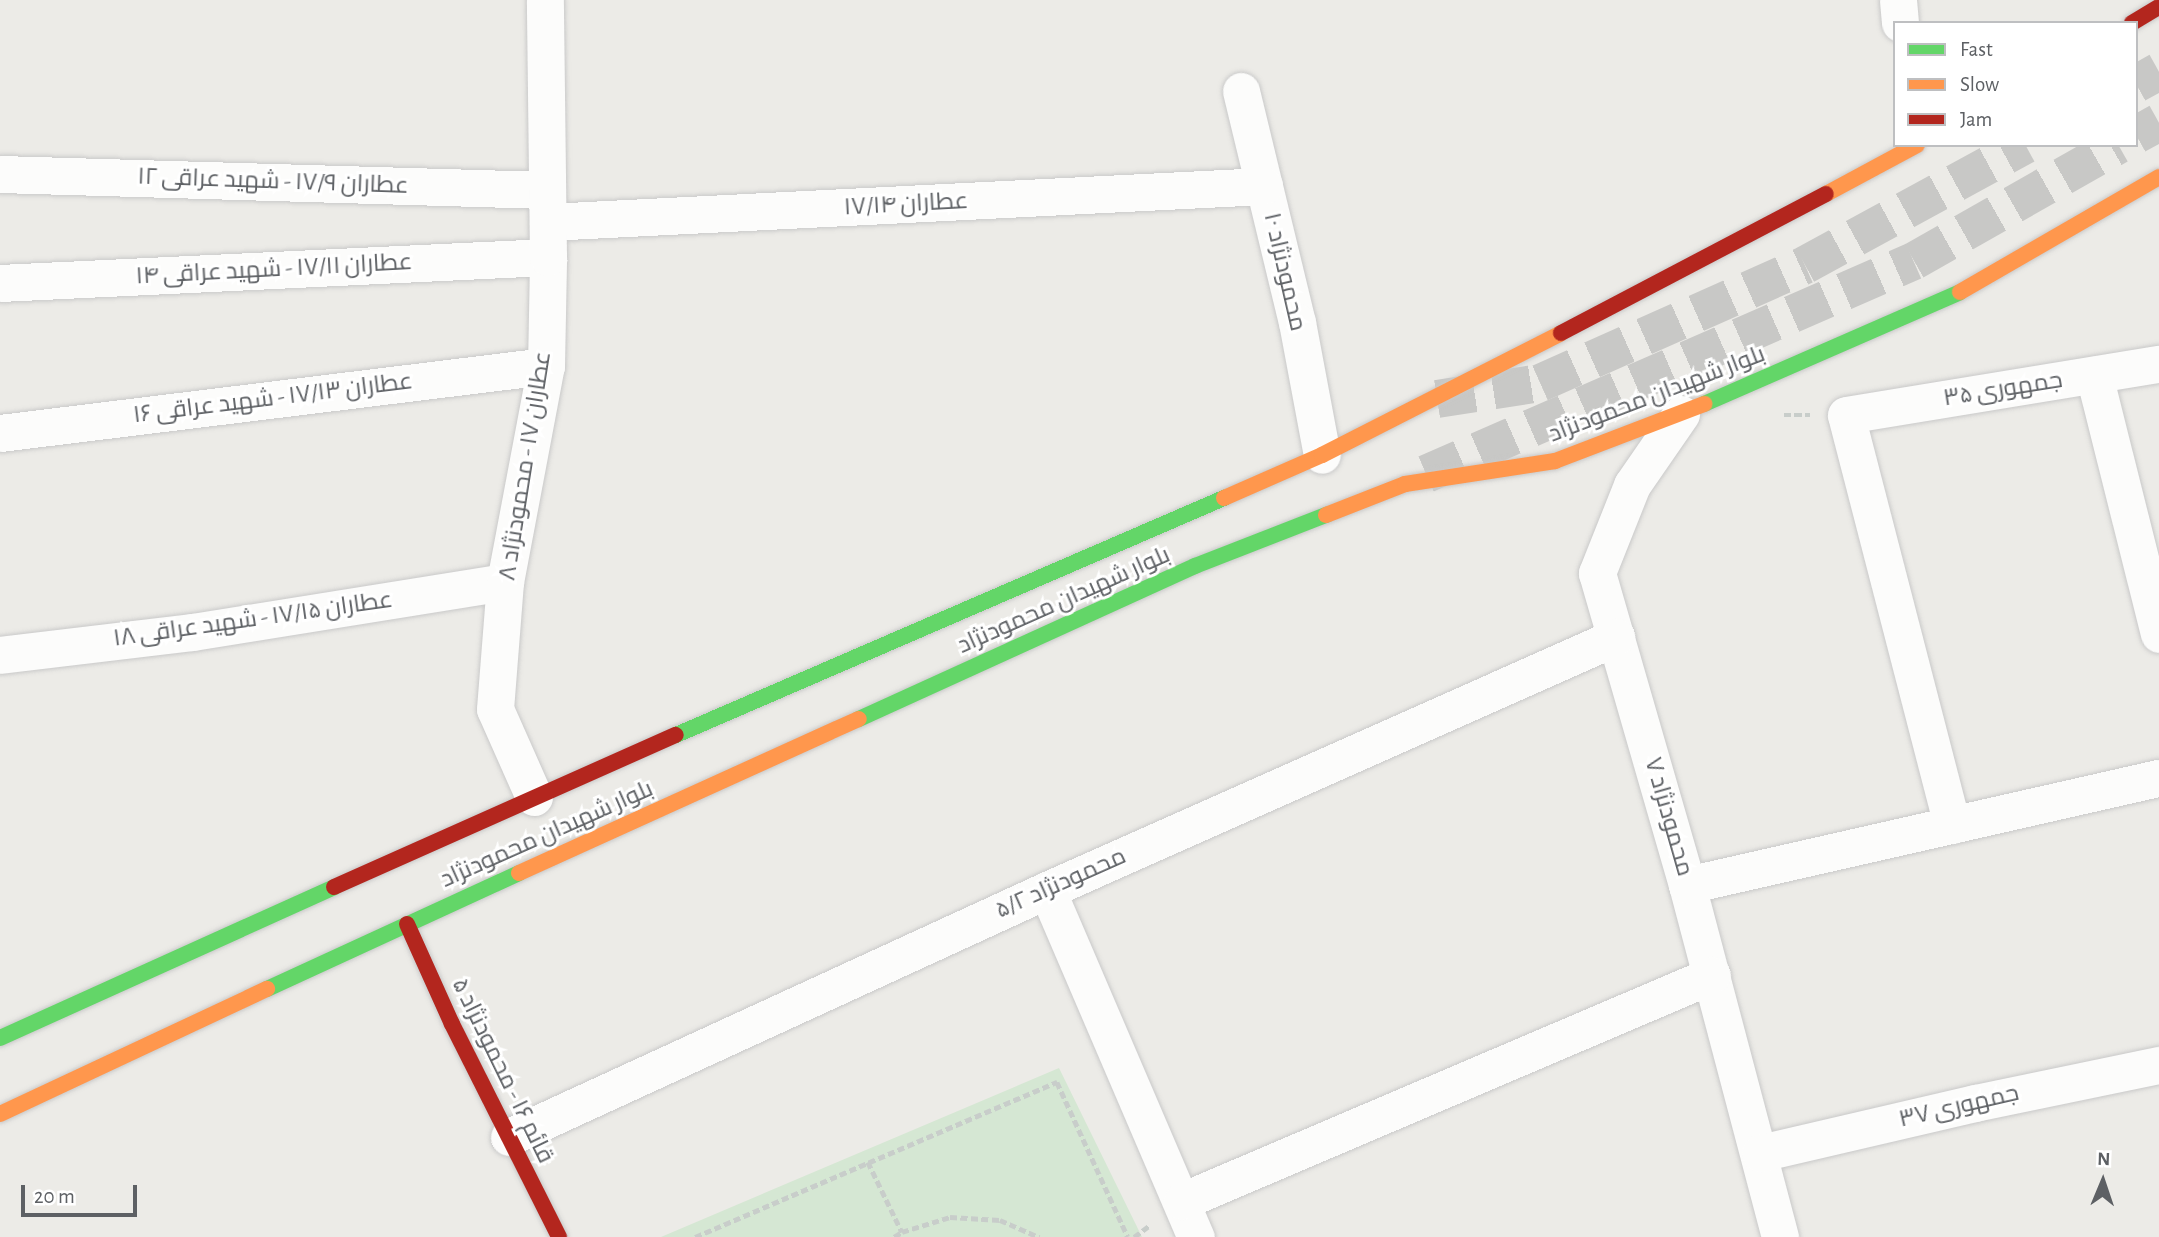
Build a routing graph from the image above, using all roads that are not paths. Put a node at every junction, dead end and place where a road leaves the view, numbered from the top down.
1 (545, 0) edge
2 (1898, 0) edge
3 (2159, 7) edge
4 (1900, 21) edge
5 (2135, 21) edge
6 (1241, 91) dead end
7 (1913, 147) edge
8 (0, 174) edge
9 (2159, 177) edge
10 (1264, 186) junction
11 (548, 223) junction
12 (0, 282) edge
13 (2159, 364) edge
14 (546, 366) junction
15 (2094, 375) junction
16 (1681, 414) junction
17 (0, 433) edge
18 (1322, 455) junction
19 (505, 582) junction
20 (2159, 634) edge
21 (1616, 636) junction
22 (0, 655) edge
23 (2159, 778) edge
24 (534, 797) junction
25 (1952, 825) junction
26 (1687, 885) junction
27 (1047, 890) junction
28 (407, 924) junction
29 (1712, 975) junction
30 (0, 1038) edge
31 (2159, 1065) edge
32 (0, 1114) edge
33 (509, 1137) junction
34 (1760, 1153) junction
35 (1182, 1201) junction
36 (559, 1237) edge
37 (1196, 1237) edge
38 (1780, 1237) edge

1 - 11 street, عطاران ۱۷ - محمودنژاد ۸
2 - 4 street
3 - 5 main road
6 - 10 street, محمودنژاد ۱۰
7 - 18 main road, بلوار شهیدان محمودنژاد
8 - 11 street, عطاران ۱۷/۹ - شهید عراقی ۱۲
9 - 16 main road, بلوار شهیدان محمودنژاد
10 - 11 street, عطاران ۱۷/۱۴
10 - 18 street, محمودنژاد ۱۰
11 - 12 street, عطاران ۱۷/۱۱ - شهید عراقی ۱۴
11 - 14 street, عطاران ۱۷ - محمودنژاد ۸
13 - 15 street, جمهوری ۳۵
14 - 17 street, عطاران ۱۷/۱۳ - شهید عراقی ۱۶
14 - 19 street, عطاران ۱۷ - محمودنژاد ۸
15 - 20 street
15 - 25 street, جمهوری ۳۵
16 - 21 street, محمودنژاد ۷
16 - 28 main road, بلوار شهیدان محمودنژاد
18 - 24 main road, بلوار شهیدان محمودنژاد
19 - 22 street, عطاران ۱۷/۱۵ - شهید عراقی ۱۸
19 - 24 street, عطاران ۱۷ - محمودنژاد ۸
21 - 26 street, محمودنژاد ۷
21 - 27 street, محمودنژاد ۵/۲
23 - 25 street
24 - 30 main road, بلوار شهیدان محمودنژاد
25 - 26 street
26 - 29 street, محمودنژاد ۷
27 - 33 street, محمودنژاد ۵/۲
27 - 35 street
28 - 32 main road, بلوار شهیدان محمودنژاد
28 - 33 main road, قائم ۱۶ - محمودنژاد ۵
29 - 34 street, محمودنژاد ۷
29 - 35 street
31 - 34 street, جمهوری ۳۷
33 - 36 main road, قائم ۱۶ - محمودنژاد ۵
34 - 38 street, محمودنژاد ۷
35 - 37 street

